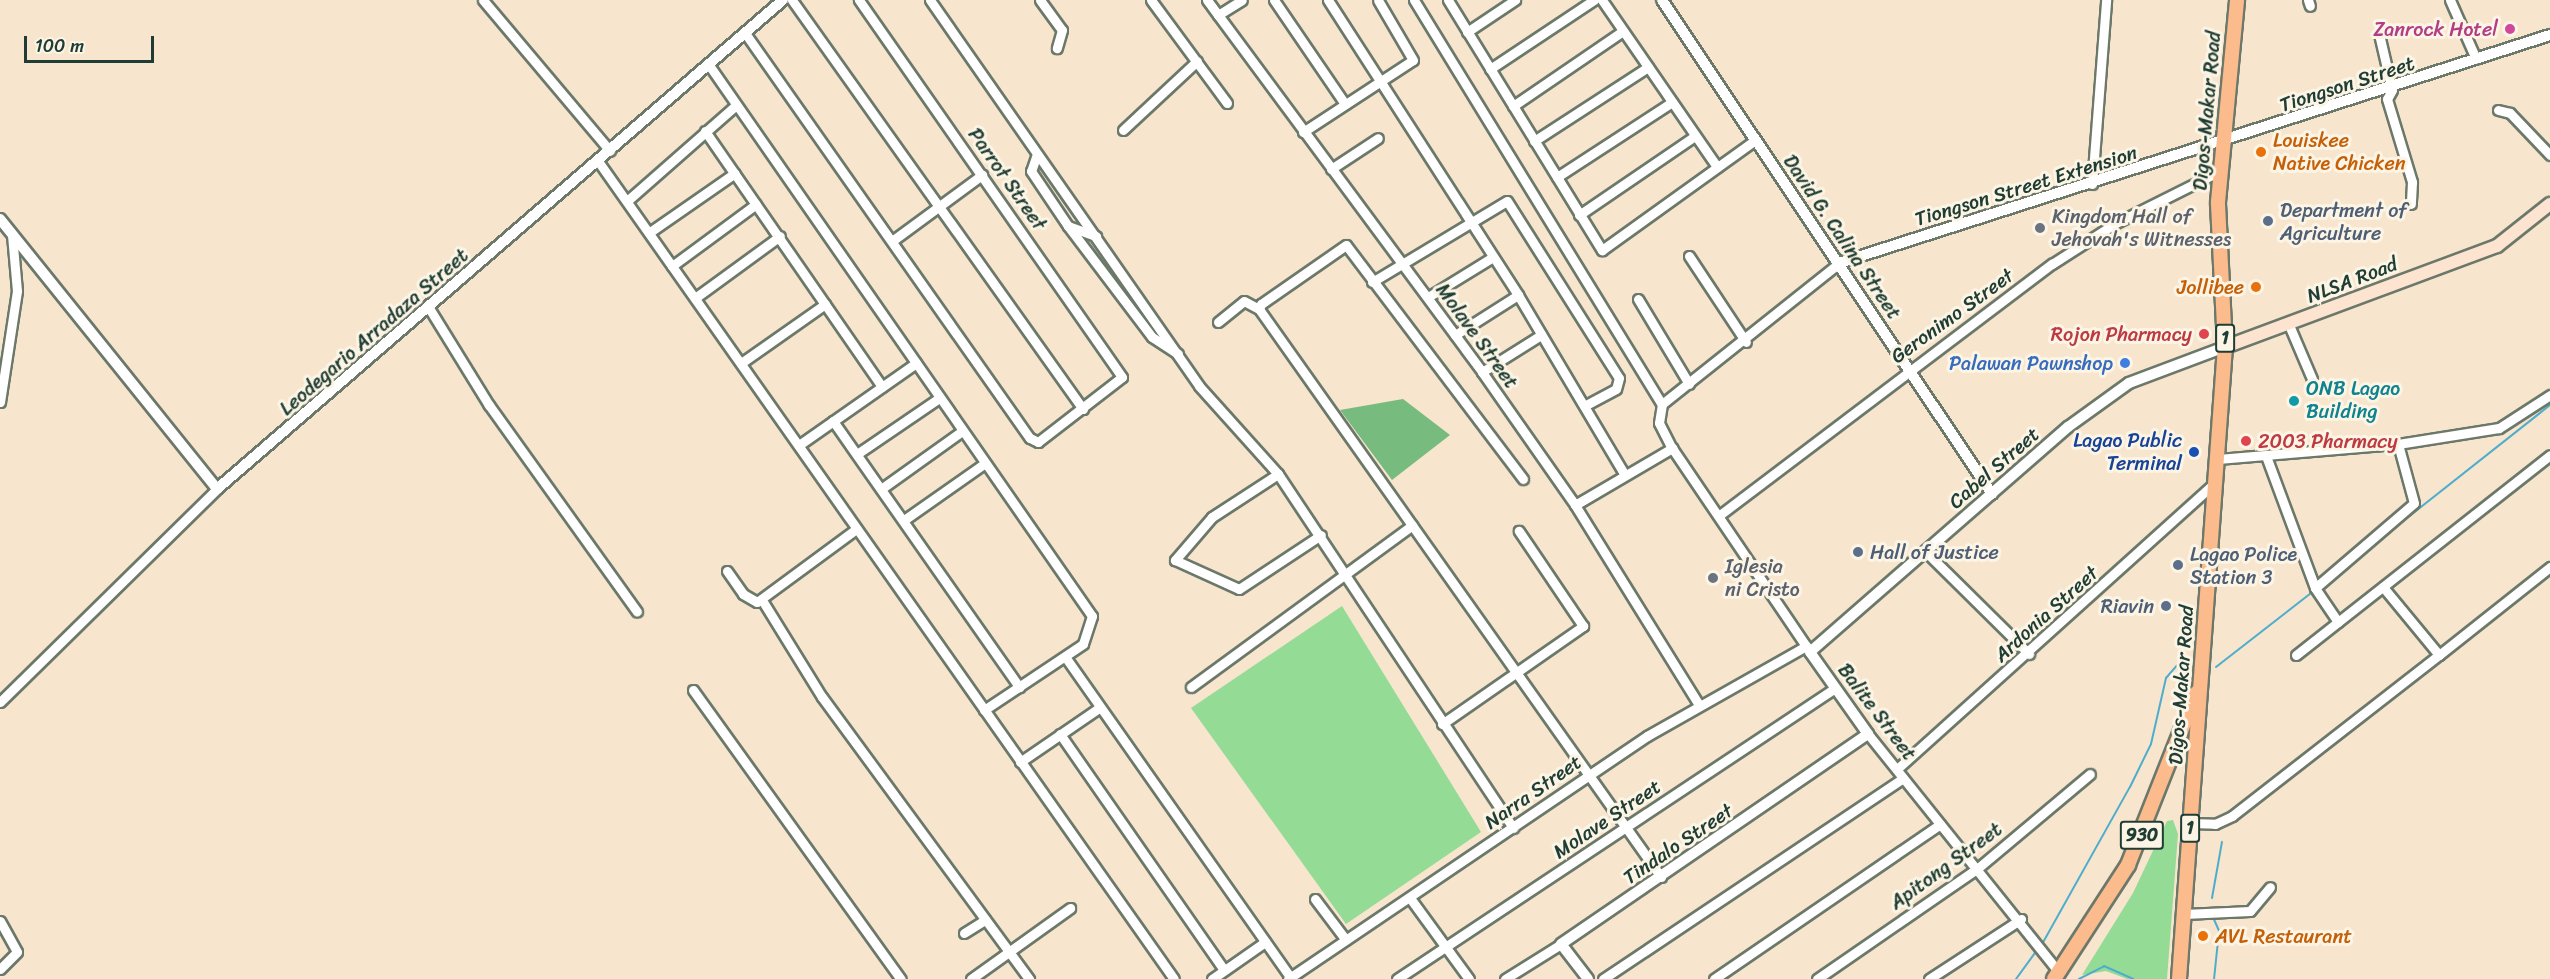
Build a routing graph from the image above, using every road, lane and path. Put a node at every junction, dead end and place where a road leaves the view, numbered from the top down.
1 (483, 0) edge
2 (783, 0) edge
3 (792, 0) edge
4 (859, 0) edge
5 (930, 0) edge
6 (1040, 0) edge
7 (1151, 0) edge
8 (1208, 0) edge
9 (1242, 0) edge
10 (1274, 0) edge
11 (1328, 0) edge
12 (1378, 0) edge
13 (1414, 0) edge
14 (1448, 0) edge
15 (1515, 0) edge
16 (1594, 0) edge
17 (1602, 0) edge
18 (1662, 0) edge
19 (2106, 0) edge
20 (2237, 0) edge
21 (2450, 0) edge
22 (1218, 15) junction
23 (1623, 31) junction
24 (1467, 32) junction
25 (745, 33) junction
26 (2379, 34) dead end
27 (2550, 35) edge
28 (1057, 48) dead end
29 (2476, 59) junction
30 (1197, 61) junction
31 (709, 65) junction
32 (1648, 67) junction
33 (1490, 69) junction
34 (1381, 82) junction
35 (2392, 90) junction
36 (1672, 102) junction
37 (1227, 103) dead end
38 (1345, 104) junction
39 (735, 106) junction
40 (1513, 106) junction
41 (2498, 110) dead end
42 (705, 130) junction
43 (1123, 130) dead end
44 (1303, 132) junction
45 (1695, 136) junction
46 (1378, 138) dead end
47 (1755, 140) junction
48 (1534, 141) junction
49 (2223, 144) junction
50 (610, 151) junction
51 (1036, 154) junction
52 (2550, 155) edge
53 (598, 161) junction
54 (1717, 167) junction
55 (1331, 169) junction
56 (2220, 171) junction
57 (735, 173) junction
58 (982, 175) junction
59 (1557, 177) junction
60 (2092, 184) junction
61 (1062, 187) junction
62 (1042, 189) junction
63 (627, 201) junction
64 (756, 204) junction
65 (2411, 204) dead end
66 (2550, 204) edge
67 (938, 206) junction
68 (1579, 215) junction
69 (0, 219) edge
70 (1470, 220) junction
71 (1068, 226) junction
72 (650, 232) junction
73 (780, 236) junction
74 (1096, 236) junction
75 (892, 241) junction
76 (22, 256) junction
77 (1689, 256) dead end
78 (1493, 257) junction
79 (1401, 261) junction
80 (1839, 263) junction
81 (672, 266) junction
82 (1372, 282) junction
83 (1518, 295) junction
84 (1428, 297) junction
85 (695, 298) junction
86 (1638, 299) dead end
87 (825, 304) junction
88 (429, 308) junction
89 (1259, 309) junction
90 (1218, 322) dead end
91 (2289, 325) junction
92 (1541, 334) junction
93 (1455, 335) junction
94 (1165, 336) junction
95 (1746, 342) junction
96 (1163, 348) junction
97 (2225, 348) junction
98 (1178, 354) junction
99 (744, 362) junction
100 (916, 363) junction
101 (1910, 368) junction
102 (1482, 372) junction
103 (2312, 379) dead end
104 (1689, 384) junction
105 (882, 387) junction
106 (2550, 395) edge
107 (939, 398) junction
108 (0, 402) edge
109 (1662, 404) junction
110 (1586, 405) junction
111 (1083, 409) junction
112 (833, 421) junction
113 (962, 431) junction
114 (2398, 444) junction
115 (799, 445) junction
116 (1672, 448) junction
117 (857, 454) junction
118 (2266, 456) junction
119 (2550, 456) edge
120 (2218, 459) junction
121 (985, 463) junction
122 (1278, 474) junction
123 (1625, 476) junction
124 (1523, 479) dead end
125 (2216, 481) junction
126 (217, 489) junction
127 (881, 489) junction
128 (1992, 494) junction
129 (1575, 506) junction
130 (1721, 514) junction
131 (904, 520) junction
132 (1412, 525) junction
133 (856, 529) junction
134 (1519, 531) dead end
135 (1321, 535) junction
136 (1926, 552) junction
137 (2550, 567) edge
138 (727, 571) dead end
139 (1345, 573) junction
140 (2383, 587) junction
141 (2314, 588) junction
142 (762, 600) junction
143 (637, 612) dead end
144 (2338, 622) junction
145 (1808, 649) junction
146 (2029, 654) junction
147 (2296, 655) dead end
148 (2439, 655) junction
149 (1066, 658) junction
150 (1514, 669) junction
151 (2202, 677) junction
152 (1019, 687) junction
153 (1191, 687) dead end
154 (1835, 688) junction
155 (693, 690) dead end
156 (0, 702) edge
157 (1699, 705) junction
158 (1099, 708) junction
159 (984, 710) junction
160 (1442, 724) junction
161 (1060, 734) junction
162 (1868, 734) junction
163 (1020, 762) junction
164 (1900, 773) junction
165 (2090, 774) dead end
166 (1589, 775) junction
167 (2191, 823) junction
168 (1940, 824) junction
169 (1513, 828) junction
170 (1626, 828) junction
171 (1978, 868) junction
172 (1661, 878) junction
173 (2270, 887) dead end
174 (1410, 898) junction
175 (1315, 899) dead end
176 (1070, 908) dead end
177 (2184, 914) junction
178 (2020, 919) junction
179 (985, 920) junction
180 (0, 921) edge
181 (964, 933) dead end
182 (1346, 940) junction
183 (1265, 942) junction
184 (1561, 944) junction
185 (1446, 948) junction
186 (1007, 951) junction
187 (0, 969) edge
188 (1224, 970) junction
189 (2056, 976) edge
190 (1289, 978) edge
191 (901, 979) edge
192 (971, 979) edge
193 (1029, 979) edge
194 (1174, 979) edge
195 (1212, 979) edge
196 (1397, 979) edge
197 (1469, 979) edge
198 (1505, 979) edge
199 (1588, 979) edge
200 (1604, 979) edge
201 (1714, 979) edge
202 (1817, 979) edge
203 (1929, 979) edge
204 (2179, 979) edge

1 - 50 street
2 - 25 street, Leodegario Arradaza Street
3 - 67 street
4 - 58 street, Parrot Street
5 - 51 street
6 - 28 street
7 - 30 street
8 - 22 street, Molave Street
9 - 22 street
10 - 38 street
11 - 34 street
12 - 34 street
13 - 109 street
14 - 24 street
15 - 24 street
16 - 33 street
17 - 23 street
18 - 47 street, David G. Calina Street
19 - 60 street
20 - 49 main road, Digos-Makar Road / 1
21 - 29 street
22 - 44 street, Molave Street
23 - 32 street
23 - 40 street
24 - 33 street
25 - 31 street, Leodegario Arradaza Street
25 - 75 street
26 - 35 street
27 - 29 street, Tiongson Street
29 - 35 street, Tiongson Street
30 - 37 street
30 - 43 street
31 - 39 street
31 - 50 street, Leodegario Arradaza Street
32 - 36 street
32 - 48 street
33 - 40 street
34 - 38 street
34 - 70 street
35 - 49 street, Tiongson Street
35 - 65 street
36 - 45 street
36 - 59 street
38 - 44 street
39 - 42 street
39 - 100 street
40 - 48 street
41 - 52 street
42 - 57 street
42 - 63 street
44 - 55 street, Molave Street
45 - 54 street
45 - 68 street
46 - 55 street
47 - 54 street
47 - 80 street, David G. Calina Street
48 - 59 street
49 - 56 main road, Digos-Makar Road / 1
49 - 60 street, Tiongson Street Extension
50 - 53 street, Leodegario Arradaza Street
51 - 61 street
51 - 62 street
53 - 63 street
53 - 88 street, Leodegario Arradaza Street
54 - 68 street
55 - 79 street, Molave Street
56 - 97 main road, Digos-Makar Road / 1
56 - 101 street, Geronimo Street
57 - 64 street
57 - 72 street
58 - 67 street
58 - 111 street, Parrot Street
59 - 68 street
60 - 80 street, Tiongson Street Extension
61 - 62 street
61 - 74 street
62 - 71 street
63 - 72 street
64 - 73 street
64 - 81 street
66 - 91 main road, NLSA Road
67 - 75 street
67 - 111 street
69 - 76 street
70 - 78 street
70 - 79 street
70 - 110 street
71 - 74 street
71 - 96 street
72 - 81 street
73 - 85 street
73 - 87 street
74 - 94 street
75 - 111 street
76 - 108 street
76 - 126 street
77 - 95 street
78 - 83 street
78 - 84 street
79 - 82 street
79 - 84 street, Molave Street
80 - 95 street
80 - 101 street, David G. Calina Street
81 - 85 street
82 - 89 street
82 - 124 street
83 - 92 street
83 - 93 street
84 - 93 street, Molave Street
85 - 99 street
86 - 104 street
87 - 99 street
87 - 105 street
88 - 126 street, Leodegario Arradaza Street
88 - 143 street
89 - 90 street
89 - 132 street
91 - 97 main road, NLSA Road
91 - 103 street
92 - 102 street
92 - 110 street
93 - 102 street, Molave Street
94 - 96 street
94 - 98 street
95 - 104 street
96 - 98 street
97 - 120 main road, Digos-Makar Road / 1
97 - 128 street, Cabel Street
98 - 122 street
99 - 115 street
100 - 105 street
100 - 107 street
101 - 128 street, David G. Calina Street
101 - 130 street, Geronimo Street
102 - 129 street, Molave Street
104 - 109 street
105 - 112 street
106 - 114 street
107 - 113 street
107 - 117 street
109 - 116 street, Balite Street
110 - 123 street
112 - 115 street
112 - 117 street
113 - 121 street
113 - 127 street
114 - 118 street
114 - 141 street
115 - 133 street
116 - 123 street
116 - 130 street, Balite Street
117 - 127 street
118 - 120 street
118 - 141 street
119 - 140 street
120 - 125 main road, Digos-Makar Road / 1
121 - 131 street
121 - 149 street
122 - 135 street
122 - 135 street
123 - 129 street
125 - 146 street, Ardonia Street
125 - 151 main road, Digos-Makar Road / 1
126 - 156 street, Leodegario Arradaza Street
127 - 131 street
128 - 136 street, Cabel Street
129 - 157 street, Molave Street
130 - 145 street, Balite Street
131 - 152 street
132 - 139 street
132 - 150 street
133 - 142 street
133 - 159 street
134 - 150 street
135 - 139 street
136 - 145 street, Cabel Street
136 - 146 street
137 - 148 street
138 - 142 street
139 - 153 street
139 - 160 street
140 - 144 street
140 - 148 street
141 - 144 street
142 - 179 street
144 - 147 street
145 - 154 street, Balite Street
145 - 157 street, Narra Street
146 - 164 street, Ardonia Street
148 - 167 street
149 - 152 street
149 - 158 street
150 - 160 street
150 - 166 street
151 - 167 main road, Digos-Makar Road / 1
151 - 189 main road, 930
152 - 159 street
154 - 162 street, Balite Street
154 - 170 street, Molave Street
155 - 191 street
157 - 166 street, Narra Street
158 - 161 street
158 - 183 street
159 - 163 street
160 - 169 street
161 - 163 street
161 - 188 street
162 - 164 street, Balite Street
162 - 172 street, Tindalo Street
163 - 194 street
164 - 168 street, Balite Street
164 - 200 street, Ardonia Street
165 - 171 street, Apitong Street
166 - 169 street, Narra Street
166 - 170 street
167 - 177 main road, Digos-Makar Road / 1
168 - 171 street, Balite Street
168 - 201 street
169 - 174 street, Narra Street
170 - 172 street
170 - 185 street, Molave Street
171 - 178 street, Balite Street
171 - 202 street, Apitong Street
172 - 184 street, Tindalo Street
173 - 177 street
174 - 182 street, Narra Street
174 - 185 street
175 - 182 street
176 - 186 street
177 - 204 main road, Digos-Makar Road / 1
178 - 189 street, Balite Street
178 - 203 street
179 - 181 street
179 - 186 street
180 - 187 street
182 - 190 street, Narra Street
183 - 188 street
183 - 190 street
184 - 198 street, Tindalo Street
184 - 199 street
185 - 196 street, Molave Street
185 - 197 street
186 - 192 street
186 - 193 street
188 - 195 street

